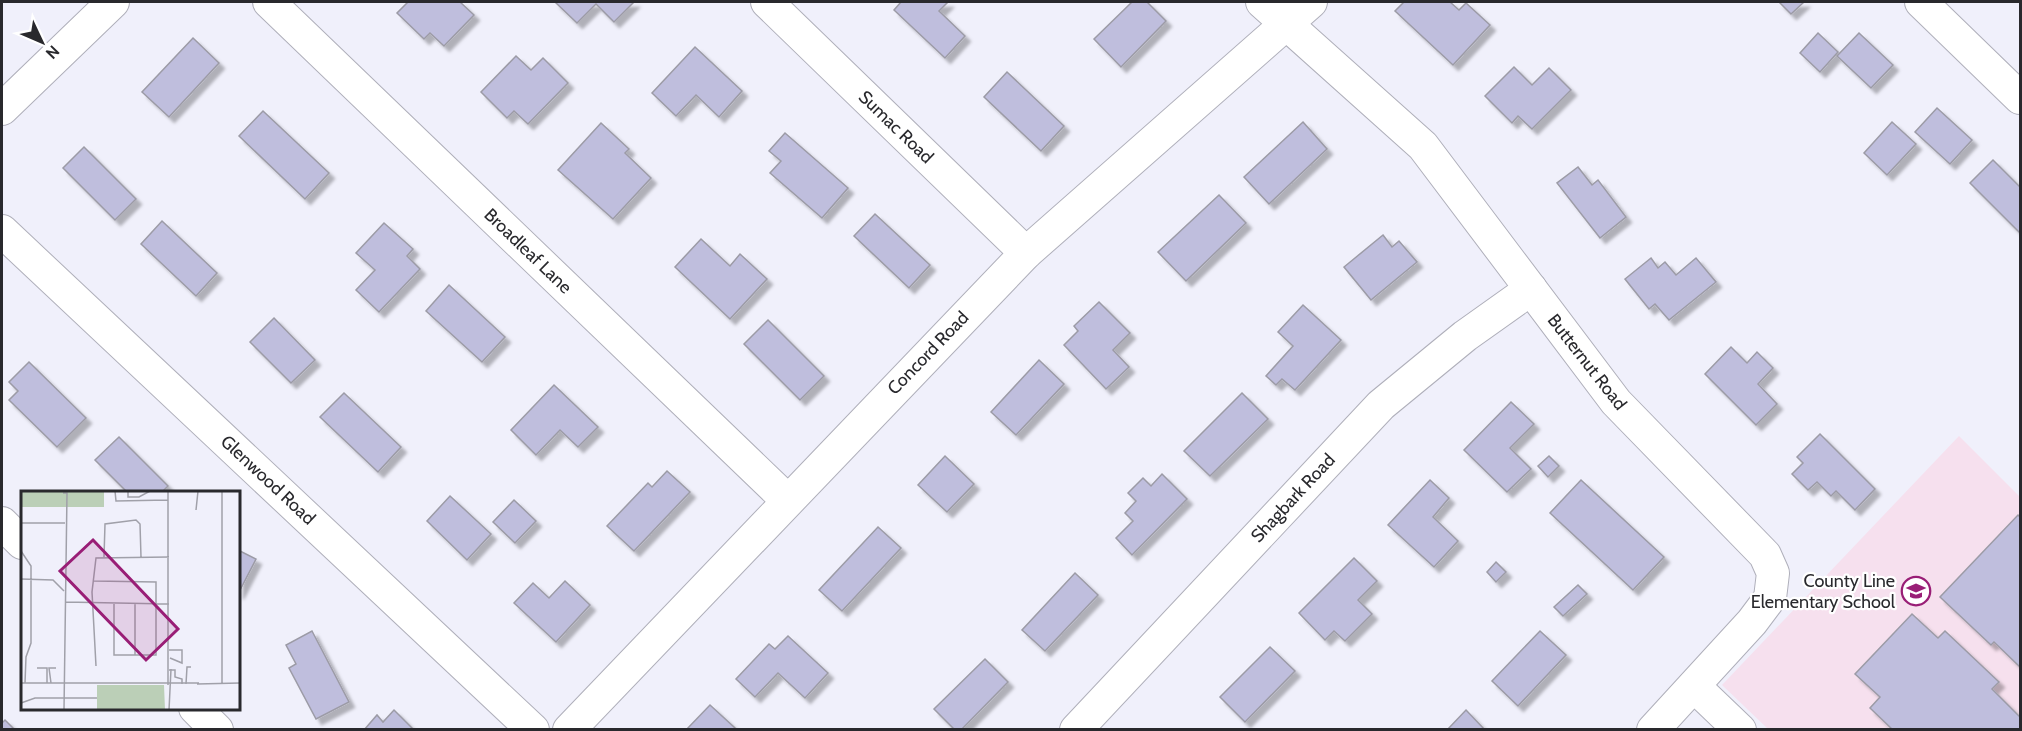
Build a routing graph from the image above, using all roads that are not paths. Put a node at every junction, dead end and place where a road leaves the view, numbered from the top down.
1 (113, 2) edge
2 (269, 2) edge
3 (766, 2) edge
4 (1262, 2) edge
5 (1311, 2) edge
6 (1921, 2) edge
7 (1287, 25) junction
8 (2020, 98) edge
9 (2, 110) edge
10 (2, 231) edge
11 (1026, 253) junction
12 (1531, 289) junction
13 (787, 500) junction
14 (2, 523) edge
15 (21, 542) edge
16 (1694, 686) junction
17 (197, 710) edge
18 (217, 729) edge
19 (533, 729) edge
20 (568, 729) edge
21 (1076, 729) edge
22 (1653, 729) edge
23 (1740, 729) edge

1 - 9 street
2 - 13 street, Broadleaf Lane
3 - 11 street, Sumac Road
4 - 7 street, Butternut Road
5 - 7 street, Concord Road
6 - 8 street
7 - 11 street, Concord Road
7 - 12 street, Butternut Road
10 - 19 street, Glenwood Road
11 - 13 street, Concord Road
12 - 16 street, Butternut Road
12 - 21 street, Shagbark Road
13 - 20 street, Concord Road
14 - 15 street
16 - 22 street, Butternut Road
16 - 23 street
17 - 18 street

